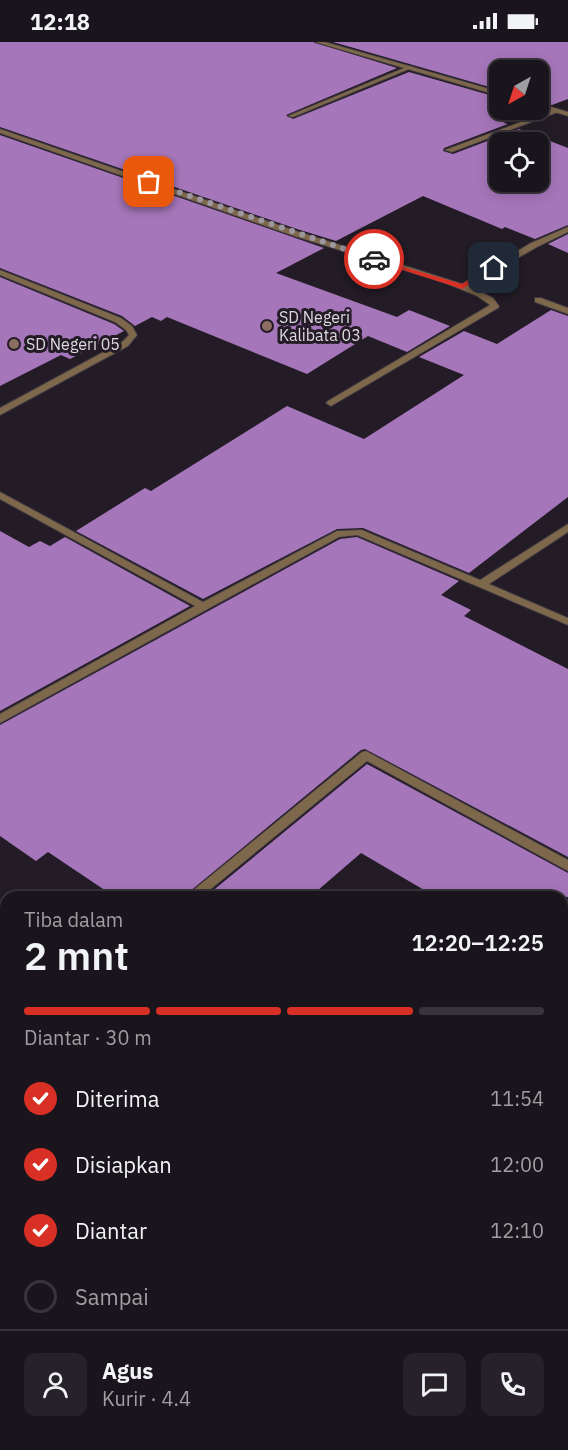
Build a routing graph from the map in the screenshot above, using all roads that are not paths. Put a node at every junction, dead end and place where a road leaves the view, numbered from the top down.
1 (318, 42) edge
2 (411, 67) junction
3 (489, 91) edge
4 (549, 109) edge
5 (556, 111) junction
6 (568, 114) edge
7 (291, 116) dead end
8 (0, 131) edge
9 (449, 150) dead end
10 (568, 229) edge
11 (0, 272) edge
12 (462, 286) junction
13 (538, 300) dead end
14 (568, 311) edge
15 (331, 403) dead end
16 (0, 412) edge
17 (0, 495) edge
18 (568, 527) edge
19 (480, 585) junction
20 (203, 606) junction
21 (568, 622) edge
22 (0, 719) edge
23 (568, 866) edge
24 (199, 891) edge

1 - 2 street
2 - 3 street
2 - 7 street
4 - 5 street
5 - 6 street
5 - 9 street
8 - 12 street
10 - 12 street
11 - 16 street
12 - 15 street
13 - 14 street
17 - 20 street
18 - 19 street
19 - 20 street
19 - 21 street
20 - 22 street
23 - 24 street

